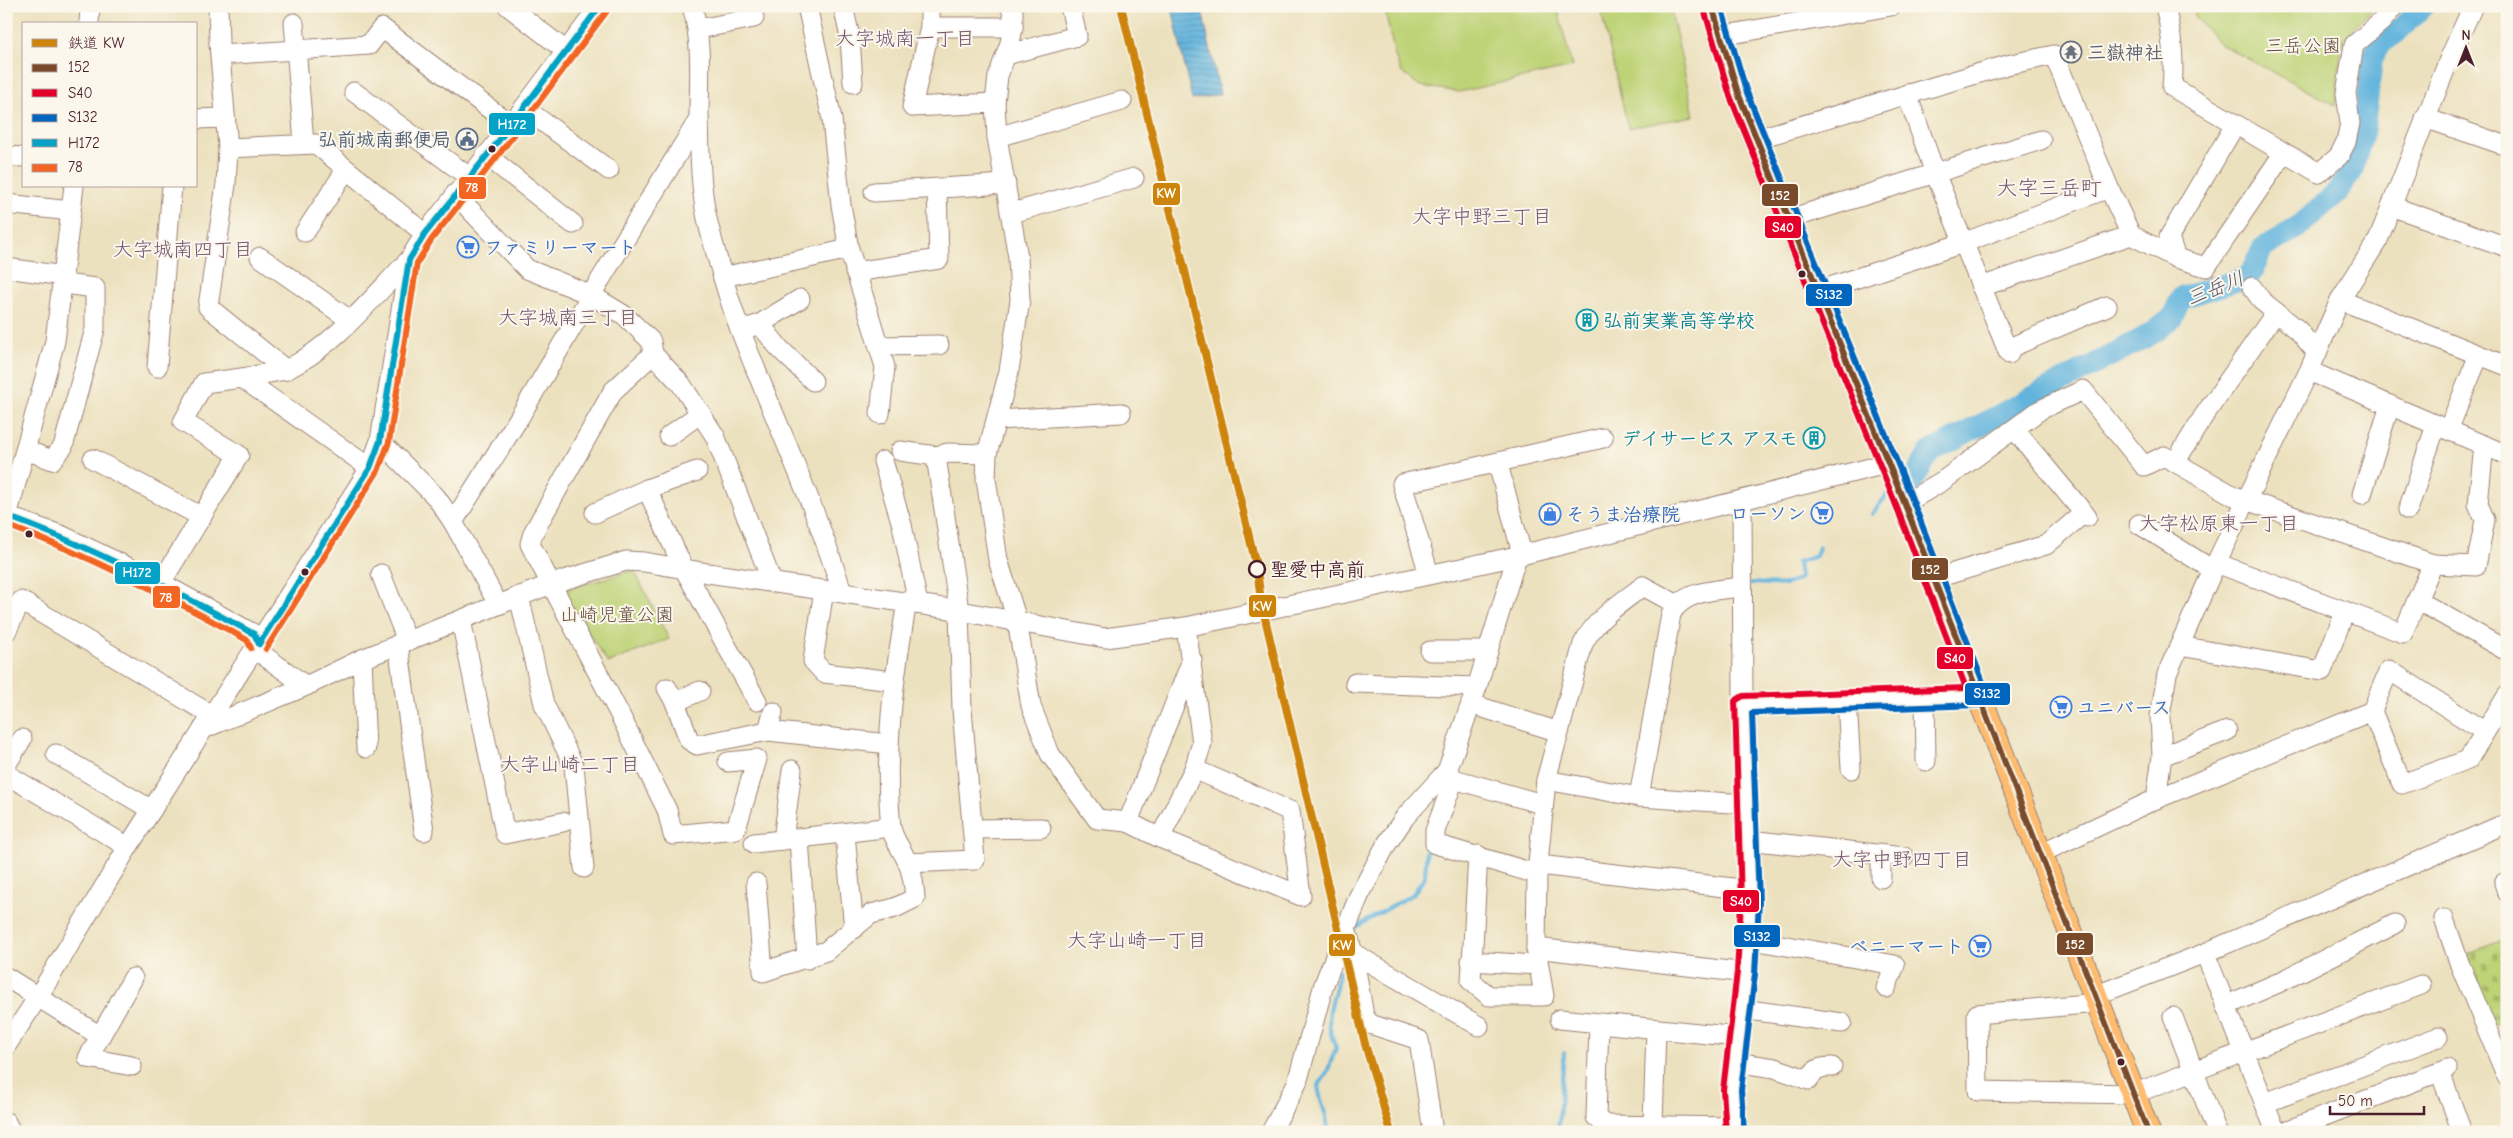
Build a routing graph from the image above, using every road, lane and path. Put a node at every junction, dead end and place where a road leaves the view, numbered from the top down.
1 (90, 6) edge
2 (218, 6) edge
3 (508, 6) edge
4 (600, 6) edge
5 (692, 6) edge
6 (807, 6) edge
7 (843, 6) edge
8 (930, 6) edge
9 (1010, 6) edge
10 (1070, 6) edge
11 (1712, 6) edge
12 (1890, 6) edge
13 (2165, 6) edge
14 (2394, 6) edge
15 (2473, 6) edge
16 (754, 18) dead end
17 (89, 22) edge
18 (294, 23) dead end
19 (1012, 27) junction
20 (930, 28) junction
21 (699, 29) junction
22 (1720, 36) junction
23 (297, 50) junction
24 (566, 52) junction
25 (221, 55) junction
26 (1006, 55) junction
27 (853, 83) dead end
28 (354, 92) dead end
29 (1907, 94) junction
30 (1122, 101) dead end
31 (996, 103) junction
32 (524, 108) junction
33 (224, 118) junction
34 (2425, 118) junction
35 (198, 119) edge
36 (699, 120) junction
37 (511, 125) junction
38 (2235, 125) junction
39 (997, 137) junction
40 (1756, 139) junction
41 (2041, 140) dead end
42 (304, 143) junction
43 (2507, 146) edge
44 (228, 148) junction
45 (2283, 154) junction
46 (486, 155) junction
47 (6, 156) edge
48 (22, 157) edge
49 (346, 170) junction
50 (609, 170) dead end
51 (1935, 173) junction
52 (469, 177) junction
53 (1134, 178) dead end
54 (1006, 184) junction
55 (74, 188) edge
56 (172, 188) edge
57 (2109, 188) junction
58 (937, 189) junction
59 (874, 192) dead end
60 (455, 194) junction
61 (6, 204) edge
62 (2391, 206) junction
63 (71, 211) junction
64 (1012, 212) junction
65 (1789, 219) junction
66 (573, 224) dead end
67 (304, 232) dead end
68 (425, 234) junction
69 (2131, 235) junction
70 (1963, 243) junction
71 (2507, 246) edge
72 (849, 249) junction
73 (260, 257) dead end
74 (2176, 258) junction
75 (409, 260) junction
76 (6, 268) edge
77 (855, 272) junction
78 (723, 277) junction
79 (64, 280) junction
80 (1981, 287) junction
81 (2252, 287) dead end
82 (1818, 291) junction
83 (591, 295) junction
84 (800, 299) dead end
85 (2340, 300) junction
86 (2107, 306) dead end
87 (2276, 312) junction
88 (350, 320) junction
89 (760, 324) junction
90 (740, 331) junction
91 (939, 345) dead end
92 (879, 346) junction
93 (2317, 353) junction
94 (653, 354) junction
95 (2479, 355) junction
96 (2507, 366) edge
97 (157, 367) dead end
98 (286, 370) junction
99 (2309, 371) junction
100 (242, 378) junction
101 (813, 381) dead end
102 (2390, 405) junction
103 (701, 413) junction
104 (1121, 413) dead end
105 (880, 414) dead end
106 (997, 420) junction
107 (2442, 427) junction
108 (2015, 430) junction
109 (669, 436) dead end
110 (1603, 438) dead end
111 (380, 441) junction
112 (2484, 445) junction
113 (26, 450) junction
114 (900, 451) dead end
115 (987, 454) junction
116 (2507, 455) edge
117 (936, 456) junction
118 (93, 459) dead end
119 (883, 461) dead end
120 (2176, 462) junction
121 (1498, 464) junction
122 (370, 468) junction
123 (697, 471) dead end
124 (1897, 487) junction
125 (647, 489) junction
126 (2362, 494) dead end
127 (2247, 499) junction
128 (1742, 500) junction
129 (2408, 510) dead end
130 (595, 513) dead end
131 (7, 516) edge
132 (202, 517) junction
133 (452, 522) junction
134 (2139, 524) dead end
135 (1519, 555) junction
136 (2433, 564) junction
137 (2214, 566) junction
138 (683, 567) junction
139 (381, 574) dead end
140 (1429, 574) junction
141 (1933, 579) junction
142 (772, 582) junction
143 (161, 583) junction
144 (551, 584) junction
145 (1742, 587) junction
146 (833, 591) junction
147 (519, 596) junction
148 (2417, 600) junction
149 (912, 603) junction
150 (498, 604) junction
151 (1676, 604) junction
152 (959, 610) junction
153 (2345, 611) junction
154 (461, 620) junction
155 (1017, 620) junction
156 (1186, 627) junction
157 (6, 632) edge
158 (403, 643) junction
159 (259, 644) junction
160 (2180, 646) junction
161 (1430, 651) dead end
162 (1488, 651) junction
163 (2507, 651) edge
164 (362, 659) junction
165 (1192, 660) junction
166 (894, 681) junction
167 (1355, 683) dead end
168 (306, 686) junction
169 (700, 691) dead end
170 (1474, 695) junction
171 (1979, 696) junction
172 (2507, 696) edge
173 (1925, 698) junction
174 (757, 701) dead end
175 (1847, 701) junction
176 (1743, 704) junction
177 (2372, 711) junction
178 (773, 712) dead end
179 (208, 722) junction
180 (768, 731) junction
181 (2227, 731) dead end
182 (1558, 732) junction
183 (2485, 732) junction
184 (22, 738) dead end
185 (889, 744) junction
186 (366, 748) dead end
187 (56, 754) dead end
188 (2162, 756) junction
189 (1926, 761) dead end
190 (728, 762) dead end
191 (6, 765) edge
192 (1194, 769) junction
193 (1851, 769) dead end
194 (792, 770) dead end
195 (6, 774) edge
196 (1451, 775) junction
197 (1546, 780) junction
198 (1639, 797) junction
199 (2156, 799) junction
200 (1542, 804) junction
201 (1746, 804) junction
202 (152, 810) junction
203 (563, 822) dead end
204 (1128, 822) junction
205 (2507, 823) edge
206 (891, 827) junction
207 (1041, 828) dead end
208 (974, 829) junction
209 (424, 830) dead end
210 (845, 834) junction
211 (1160, 838) junction
212 (791, 839) junction
213 (1748, 840) junction
214 (754, 843) dead end
215 (128, 847) junction
216 (2040, 853) junction
217 (1478, 855) junction
218 (1881, 855) junction
219 (1904, 857) dead end
220 (908, 863) junction
221 (584, 868) dead end
222 (1538, 869) junction
223 (1881, 878) dead end
224 (756, 883) dead end
225 (1750, 890) junction
226 (2444, 919) dead end
227 (2395, 924) dead end
228 (854, 929) junction
229 (1346, 929) junction
230 (1747, 940) junction
231 (1353, 953) junction
232 (2205, 953) junction
233 (1536, 957) junction
234 (807, 959) junction
235 (1470, 961) junction
236 (1746, 973) junction
237 (6, 977) edge
238 (133, 978) dead end
239 (2421, 985) dead end
240 (1886, 988) dead end
241 (38, 997) junction
242 (2095, 1000) junction
243 (2225, 1006) junction
244 (1742, 1009) junction
245 (2173, 1017) dead end
246 (1560, 1019) dead end
247 (1842, 1023) dead end
248 (1599, 1024) junction
249 (1479, 1026) dead end
250 (1656, 1030) junction
251 (100, 1036) junction
252 (1738, 1037) junction
253 (2438, 1037) dead end
254 (6, 1046) edge
255 (2244, 1052) junction
256 (1735, 1062) junction
257 (132, 1066) dead end
258 (1832, 1067) dead end
259 (2194, 1071) junction
260 (2507, 1077) edge
261 (2133, 1094) junction
262 (2265, 1104) junction
263 (6, 1122) edge
264 (1652, 1124) junction
265 (1605, 1128) edge
266 (1734, 1130) edge
267 (11, 1132) edge
268 (1271, 1132) edge
269 (1433, 1132) edge
270 (2148, 1132) edge
271 (2217, 1132) edge
272 (2276, 1132) edge
273 (2283, 1132) edge
274 (2462, 1132) edge

1 - 17 street
2 - 25 street
3 - 24 street
4 - 24 street
5 - 21 street
6 - 72 street
7 - 27 street
8 - 20 street
9 - 19 street
10 - 26 street
11 - 22 main road
12 - 22 street
13 - 38 street
14 - 45 street
15 - 34 street
16 - 21 street
18 - 23 street
19 - 20 street
19 - 26 street
20 - 31 street
21 - 36 street
22 - 40 main road
23 - 25 street
23 - 37 street
23 - 42 street
24 - 32 street
25 - 33 street
26 - 31 street
28 - 52 street
29 - 40 street
29 - 51 street
29 - 57 street
30 - 39 street
31 - 39 street
32 - 37 street
32 - 50 street
33 - 35 street
33 - 44 street
34 - 43 street
34 - 62 street
36 - 78 street
36 - 83 street
37 - 46 street
38 - 45 street
38 - 74 street
39 - 54 street
40 - 65 main road
41 - 51 street
42 - 44 street
42 - 49 street
44 - 98 street
45 - 74 street
46 - 52 street
46 - 66 street
47 - 48 street
49 - 67 street
49 - 68 street
51 - 65 street
51 - 70 street
52 - 60 street
53 - 64 street
54 - 58 street
54 - 64 street
55 - 63 street
56 - 97 street
57 - 69 street
57 - 70 street
58 - 59 street
58 - 77 street
60 - 68 street
60 - 83 street
61 - 63 street
62 - 71 street
62 - 85 street
63 - 79 street
64 - 106 street
65 - 82 main road
68 - 75 street
69 - 74 street
69 - 80 street
70 - 80 street
70 - 82 street
72 - 77 street
72 - 78 street
73 - 88 street
75 - 88 street
75 - 111 street
76 - 79 street
77 - 92 street
78 - 90 street
79 - 113 street
79 - 113 street
80 - 86 street
81 - 87 street
82 - 124 main road
83 - 94 street
83 - 133 street
84 - 89 street
85 - 93 street
85 - 95 street
87 - 93 street
87 - 120 street
88 - 98 street
89 - 90 street
89 - 101 street
90 - 146 street
91 - 92 street
92 - 105 street
93 - 99 street
94 - 103 street
94 - 144 street
95 - 96 street
95 - 107 street
98 - 100 street
99 - 102 street
99 - 127 street
100 - 122 street
100 - 132 street
102 - 107 street
102 - 126 street
103 - 109 street
103 - 142 street
104 - 106 street
106 - 115 street
107 - 112 street
107 - 129 street
108 - 120 street
108 - 124 street
108 - 141 street
110 - 121 street
111 - 122 street
111 - 133 street
112 - 116 street
112 - 136 street
113 - 131 street
114 - 117 street
115 - 117 street
115 - 155 street
117 - 152 street
118 - 132 street
119 - 149 street
120 - 127 street
121 - 135 street
121 - 140 street
122 - 159 street
123 - 125 street
124 - 128 street
124 - 141 main road
125 - 130 street
125 - 138 street
127 - 136 street
127 - 137 street
128 - 135 street
128 - 145 street
131 - 143 street
132 - 143 street
133 - 150 street
134 - 137 street
135 - 140 street
135 - 162 street
136 - 148 street
137 - 153 street
137 - 160 street
138 - 142 street
138 - 144 street
138 - 174 street
139 - 158 street
140 - 156 street
141 - 171 main road
142 - 146 street
143 - 159 street
144 - 147 street
144 - 190 street
145 - 151 street
145 - 176 street
146 - 149 street
146 - 166 street
147 - 150 street
147 - 221 street
148 - 153 street
148 - 163 street
149 - 152 street
149 - 166 street
150 - 154 street
151 - 182 street
151 - 198 street
152 - 155 street
152 - 208 street
153 - 160 street
154 - 158 street
154 - 203 street
155 - 156 street
155 - 204 street
156 - 165 street
157 - 179 street
158 - 164 street
158 - 209 street
159 - 168 street
159 - 179 street
160 - 188 street
161 - 162 street
162 - 170 street
164 - 168 street
164 - 186 street
165 - 192 street
165 - 204 street
166 - 185 street
167 - 170 street
168 - 179 street
169 - 180 street
170 - 182 street
170 - 196 street
171 - 173 street
171 - 216 main road
172 - 183 street
173 - 175 street
173 - 189 street
175 - 176 street
175 - 193 street
176 - 201 street
177 - 183 street
177 - 183 street
177 - 199 street
178 - 180 street
179 - 202 street
180 - 185 street
181 - 188 street
182 - 197 street
184 - 191 street
185 - 206 street
187 - 202 street
188 - 199 street
192 - 211 street
192 - 211 street
194 - 212 street
195 - 215 street
196 - 200 street
196 - 217 street
196 - 229 street
197 - 198 street
197 - 200 street
198 - 201 street
199 - 216 street
200 - 222 street
201 - 213 street
202 - 215 street
204 - 211 street
205 - 232 street
206 - 210 street
206 - 220 street
207 - 208 street
208 - 220 street
210 - 212 street
210 - 228 street
212 - 214 street
212 - 234 street
213 - 218 street
213 - 225 street
215 - 241 street
216 - 242 main road
217 - 222 street
217 - 235 street
218 - 219 street
218 - 223 street
220 - 228 street
222 - 225 street
222 - 233 street
224 - 234 street
225 - 230 street
226 - 260 street
227 - 243 street
228 - 234 street
229 - 231 street
229 - 268 street
230 - 236 street
230 - 240 street
231 - 249 street
231 - 269 street
232 - 242 street
232 - 243 street
233 - 235 street
233 - 235 street
233 - 236 street
236 - 244 street
237 - 241 street
238 - 251 street
239 - 255 street
241 - 251 street
241 - 254 street
242 - 261 main road
242 - 261 street
243 - 255 street
244 - 247 street
244 - 252 street
245 - 259 street
246 - 248 street
248 - 250 street
248 - 265 street
250 - 252 street
250 - 264 street
251 - 257 street
252 - 256 street
253 - 262 street
255 - 259 street
255 - 262 street
256 - 258 street
256 - 266 street
259 - 261 street
259 - 271 street
261 - 270 main road
262 - 272 street
263 - 267 street
264 - 265 street
264 - 266 street
273 - 274 street

